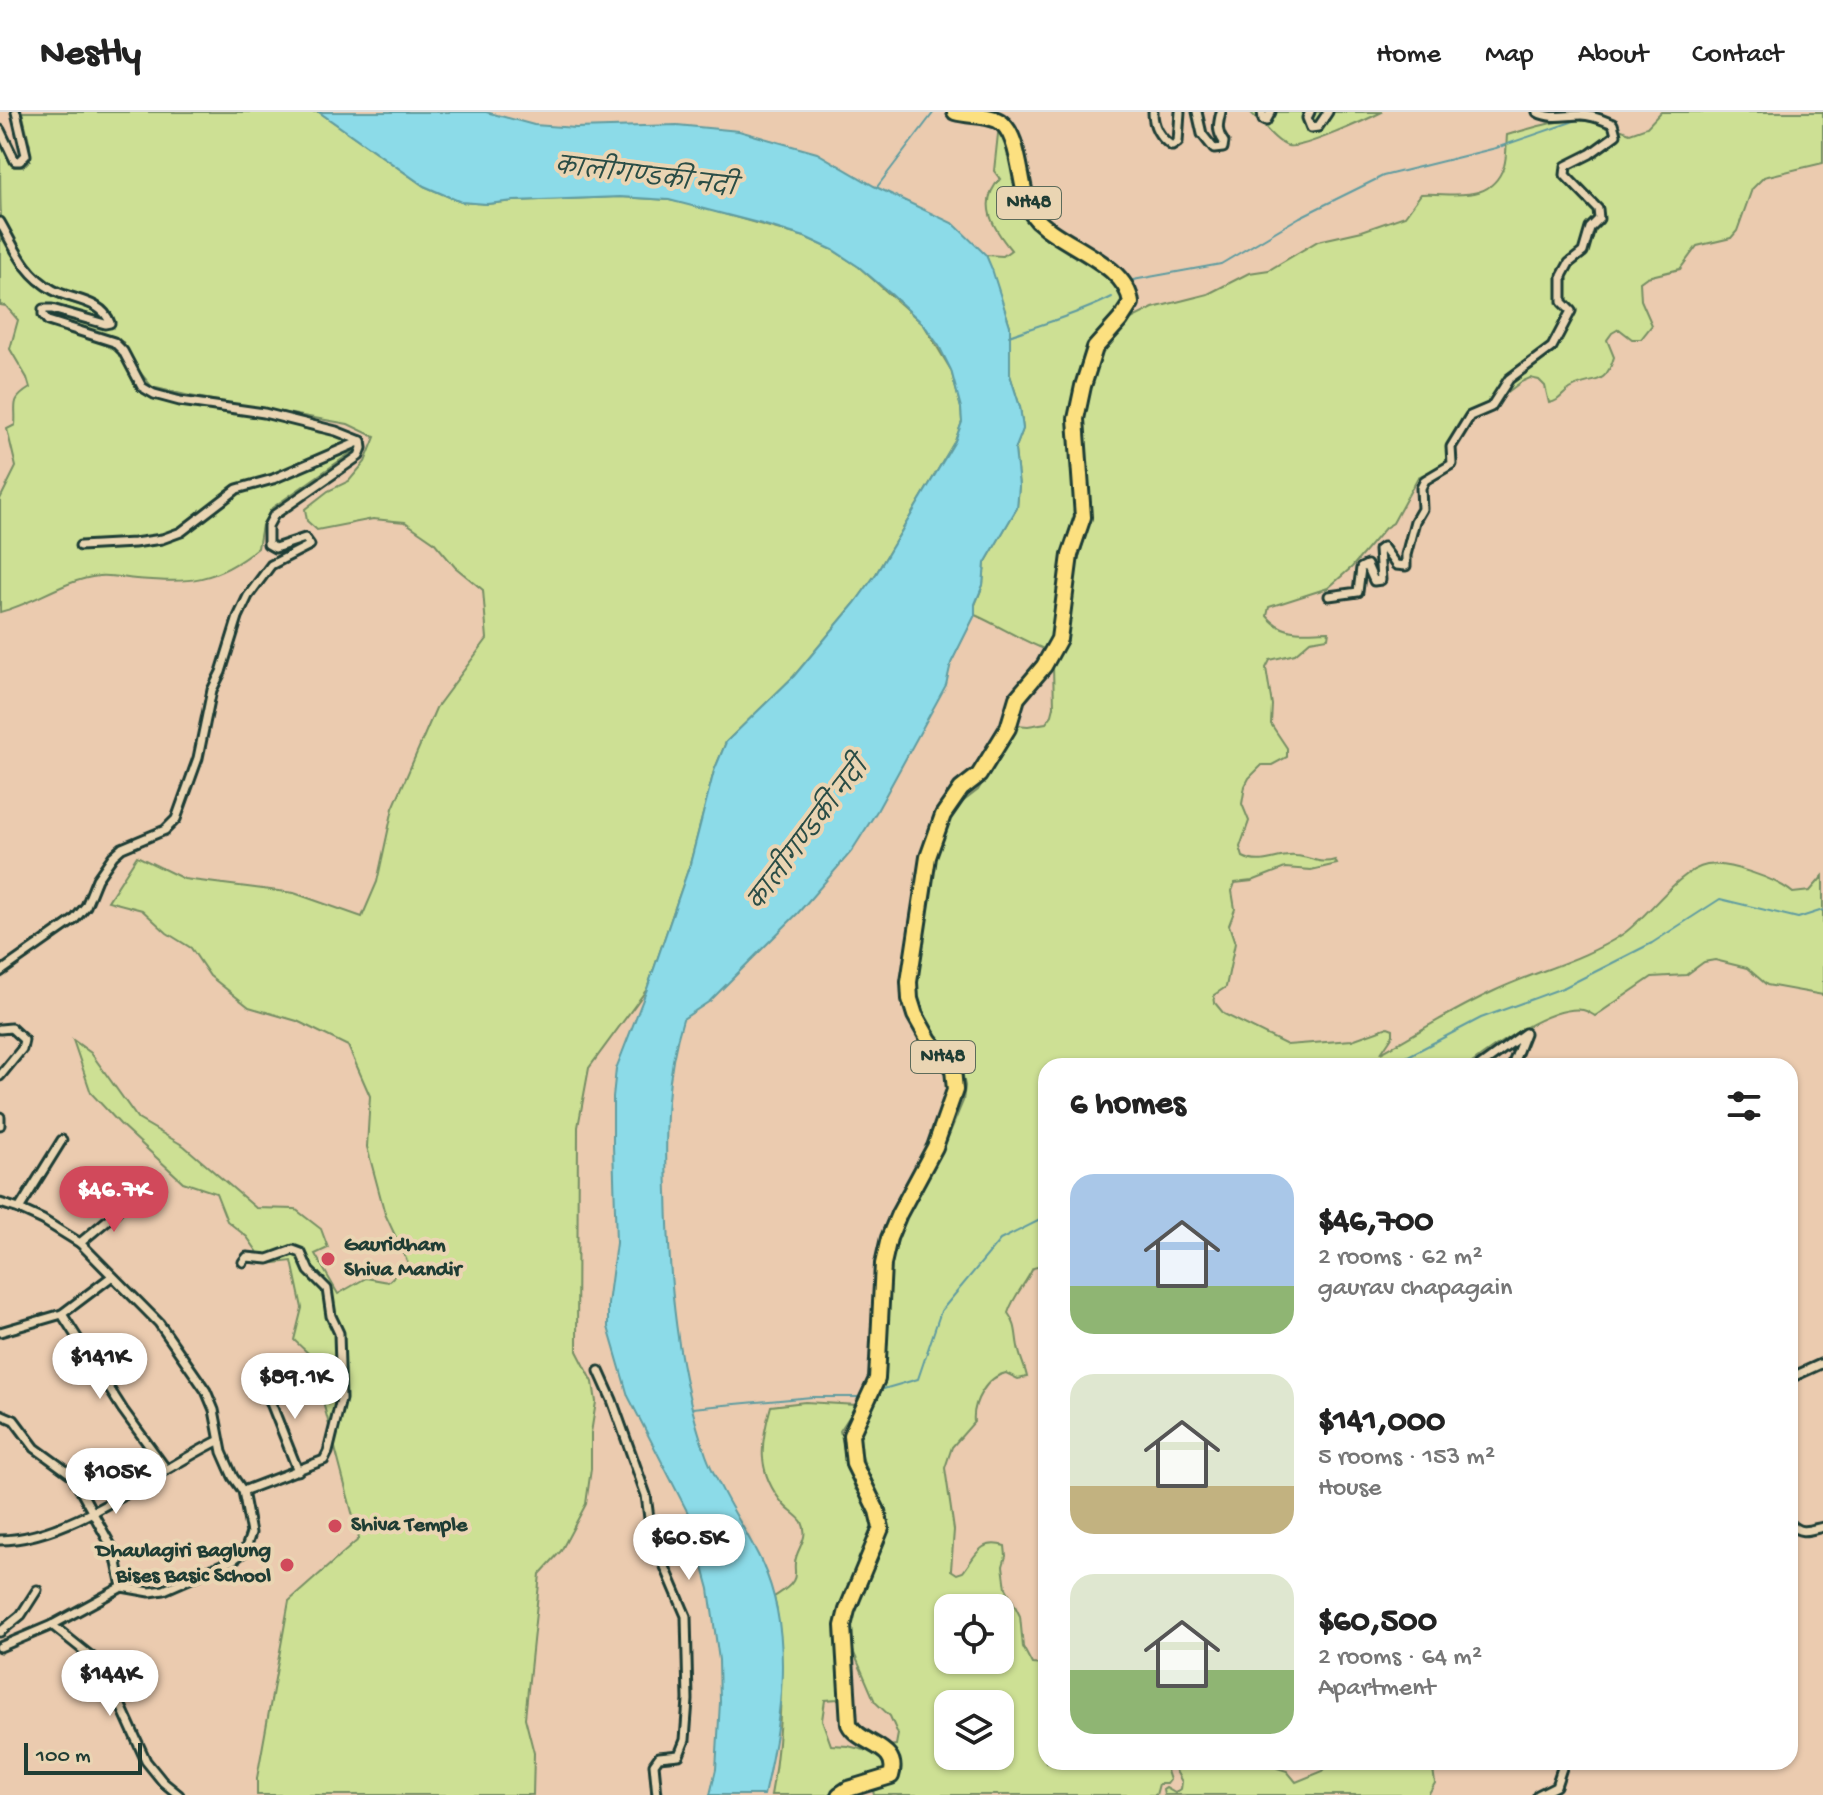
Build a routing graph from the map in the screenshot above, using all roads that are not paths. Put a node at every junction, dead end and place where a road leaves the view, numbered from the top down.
1 (16, 112) edge
2 (955, 112) edge
3 (1153, 112) edge
4 (1180, 112) edge
5 (1197, 112) edge
6 (1221, 112) edge
7 (1262, 112) edge
8 (1271, 112) edge
9 (1310, 112) edge
10 (1328, 112) edge
11 (1537, 112) edge
12 (0, 130) edge
13 (0, 222) edge
14 (361, 441) junction
15 (80, 546) dead end
16 (1329, 596) dead end
17 (0, 972) edge
18 (0, 1029) edge
19 (1491, 1058) edge
20 (1515, 1058) edge
21 (0, 1076) edge
22 (0, 1117) edge
23 (0, 1125) edge
24 (62, 1140) dead end
25 (125, 1202) dead end
26 (0, 1203) edge
27 (19, 1209) junction
28 (80, 1243) junction
29 (243, 1262) dead end
30 (111, 1277) junction
31 (62, 1314) junction
32 (0, 1332) edge
33 (1823, 1363) edge
34 (599, 1371) dead end
35 (1798, 1374) edge
36 (263, 1383) dead end
37 (0, 1414) edge
38 (218, 1441) junction
39 (166, 1469) junction
40 (298, 1471) junction
41 (243, 1491) junction
42 (91, 1513) junction
43 (1823, 1527) edge
44 (1798, 1531) edge
45 (0, 1540) edge
46 (122, 1587) junction
47 (37, 1590) dead end
48 (52, 1625) junction
49 (0, 1632) edge
50 (0, 1647) edge
51 (1561, 1770) edge
52 (179, 1795) edge
53 (657, 1795) edge
54 (839, 1795) edge
55 (1538, 1795) edge

1 - 12 street
2 - 54 highway, NH48
3 - 4 street
5 - 6 street
7 - 8 street
9 - 10 street
11 - 16 street
13 - 14 street
14 - 15 street
14 - 17 street
18 - 21 street
19 - 20 street
22 - 23 street
24 - 27 street
25 - 28 street
26 - 27 street
27 - 28 street
28 - 30 street
29 - 40 street
30 - 31 street
30 - 38 street
31 - 32 street
31 - 39 street
33 - 35 street
34 - 53 street
36 - 40 street
37 - 42 street
38 - 39 street
38 - 41 street
39 - 42 street
40 - 41 street
41 - 46 street
42 - 45 street
42 - 46 street
43 - 44 street
46 - 48 street
47 - 49 street
48 - 50 street
48 - 52 street
51 - 55 street

